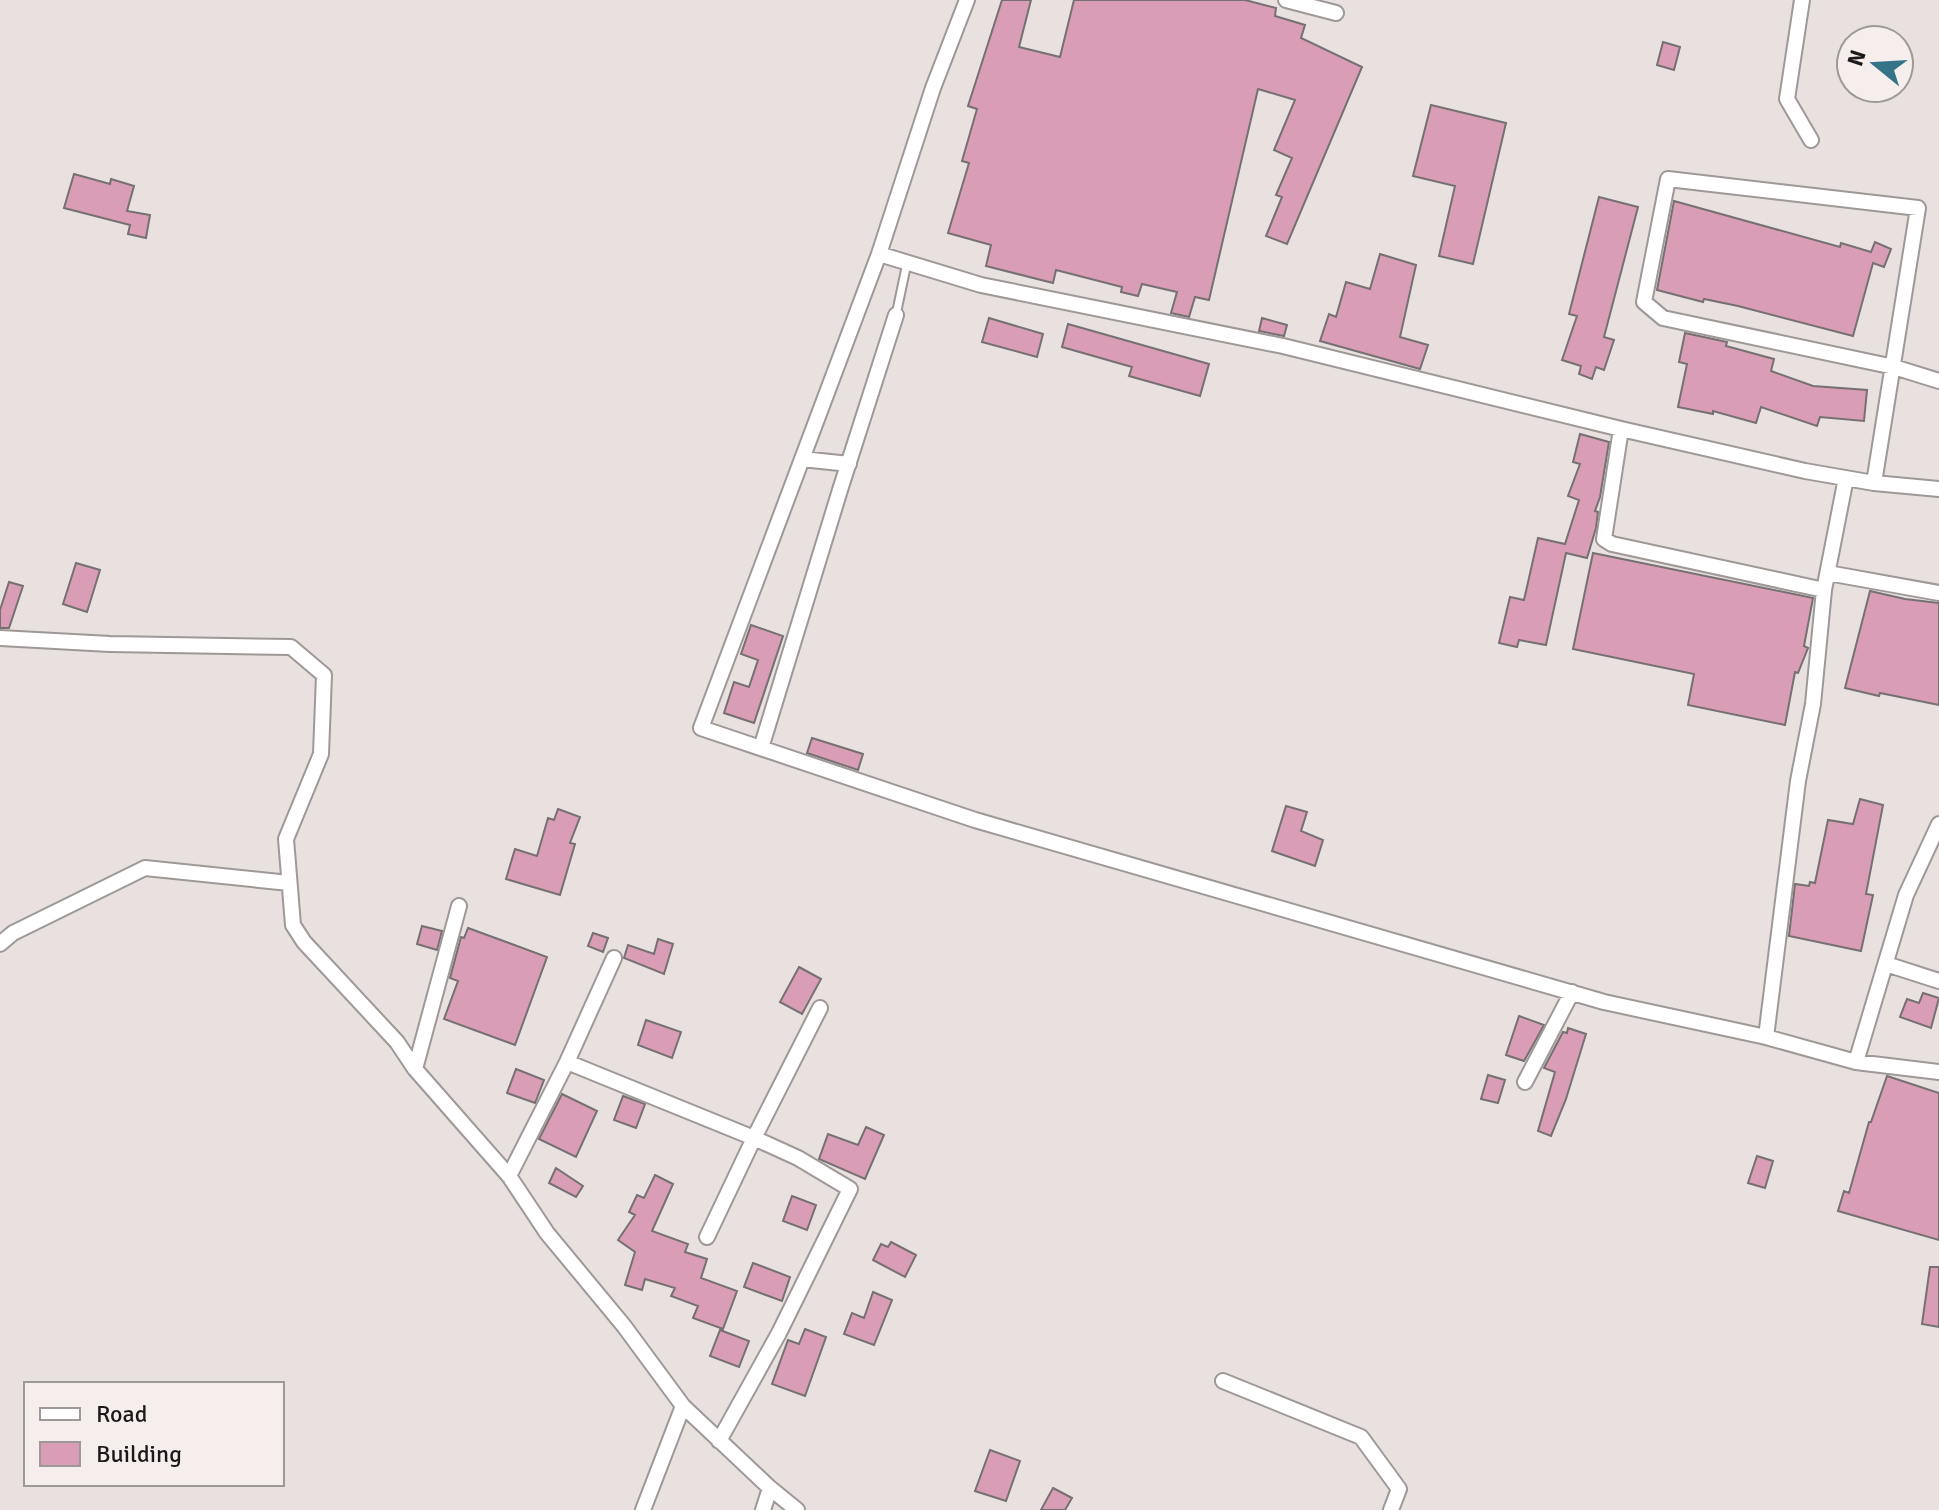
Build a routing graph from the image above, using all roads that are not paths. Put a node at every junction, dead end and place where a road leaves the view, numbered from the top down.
1 (967, 0) edge
2 (1286, 0) edge
3 (1802, 0) edge
4 (1336, 13) dead end
5 (1811, 140) dead end
6 (879, 254) junction
7 (907, 263) junction
8 (896, 315) joint
9 (1894, 367) junction
10 (1939, 381) edge
11 (1621, 429) junction
12 (802, 459) junction
13 (849, 464) junction
14 (1846, 478) junction
15 (1874, 483) junction
16 (1939, 489) edge
17 (1828, 573) junction
18 (1824, 590) junction
19 (1939, 593) edge
20 (0, 638) edge
21 (761, 748) junction
22 (1939, 824) edge
23 (1932, 854) edge
24 (289, 883) junction
25 (459, 906) dead end
26 (0, 944) edge
27 (614, 958) dead end
28 (1886, 964) junction
29 (1939, 981) edge
30 (1572, 992) junction
31 (820, 1008) dead end
32 (1766, 1037) junction
33 (567, 1062) junction
34 (1856, 1062) junction
35 (415, 1069) junction
36 (1939, 1072) edge
37 (1525, 1082) dead end
38 (754, 1138) junction
39 (509, 1176) junction
40 (707, 1237) dead end
41 (1223, 1381) dead end
42 (683, 1406) junction
43 (719, 1441) junction
44 (770, 1488) junction
45 (643, 1510) edge
46 (763, 1510) edge
47 (797, 1510) edge
48 (1391, 1510) edge

1 - 6 street
2 - 4 street
3 - 5 street
6 - 7 street
6 - 12 street
7 - 8 lane
7 - 11 street
8 - 13 street
9 - 9 street
9 - 10 street
9 - 15 street
11 - 14 street
11 - 18 street
12 - 13 street
12 - 21 street
13 - 21 street
14 - 15 street
14 - 17 street
15 - 16 street
17 - 18 street
17 - 19 street
18 - 32 street
20 - 24 street
21 - 30 street
22 - 23 street
23 - 28 street
24 - 26 street
24 - 35 street
25 - 35 street
27 - 33 street
28 - 29 street
28 - 34 street
30 - 32 street
30 - 37 street
31 - 38 street
32 - 34 street
33 - 38 street
33 - 39 street
34 - 36 street
35 - 39 street
38 - 40 street
38 - 43 street
39 - 42 street
41 - 48 street
42 - 43 street
42 - 45 street
43 - 44 street
44 - 46 street
44 - 47 street

